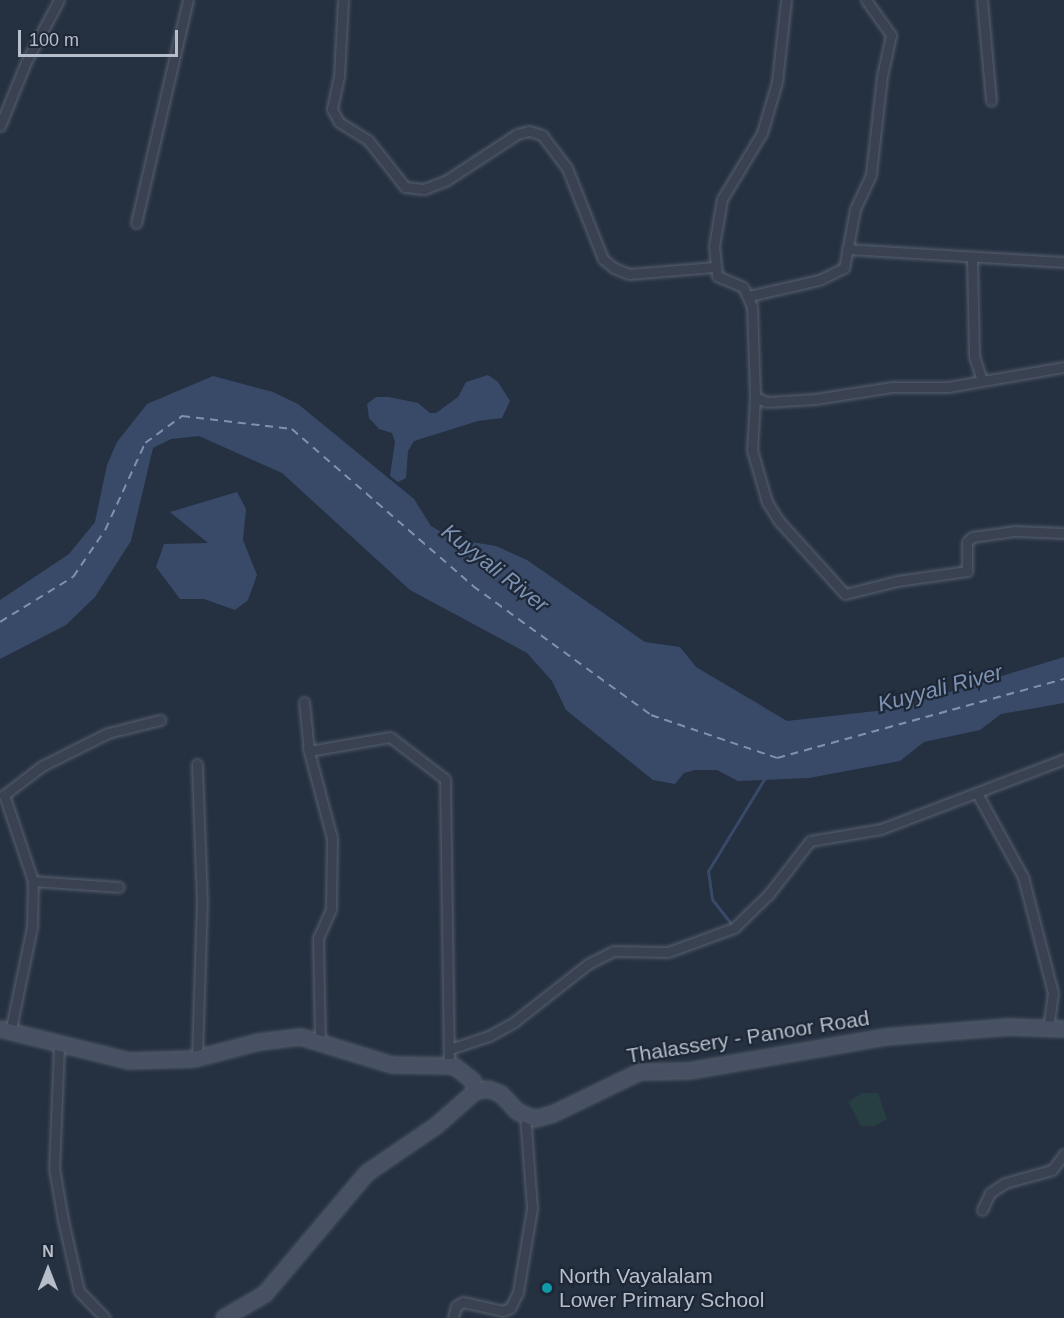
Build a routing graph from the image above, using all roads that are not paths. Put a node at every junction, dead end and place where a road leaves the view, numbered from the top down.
1 (59, 0) edge
2 (188, 0) edge
3 (343, 0) edge
4 (786, 0) edge
5 (866, 0) edge
6 (982, 0) edge
7 (991, 101) dead end
8 (0, 126) edge
9 (136, 223) dead end
10 (847, 249) junction
11 (972, 257) junction
12 (1064, 262) edge
13 (714, 267) junction
14 (749, 296) junction
15 (1064, 368) edge
16 (982, 381) junction
17 (755, 397) junction
18 (1064, 533) edge
19 (304, 702) dead end
20 (160, 720) dead end
21 (302, 725) dead end
22 (309, 751) junction
23 (1064, 759) edge
24 (197, 764) dead end
25 (978, 795) junction
26 (33, 881) junction
27 (119, 887) dead end
28 (1048, 1027) junction
29 (1064, 1029) edge
30 (5, 1031) edge
31 (320, 1041) junction
32 (59, 1046) junction
33 (450, 1049) junction
34 (197, 1058) junction
35 (449, 1065) junction
36 (476, 1090) junction
37 (525, 1115) junction
38 (1064, 1154) edge
39 (982, 1210) dead end
40 (509, 1313) edge
41 (105, 1318) edge
42 (224, 1318) edge
43 (453, 1318) edge

1 - 8 street
2 - 9 street
3 - 13 street
4 - 13 street
5 - 10 street
6 - 7 street
10 - 11 street
10 - 14 street
11 - 12 street
11 - 16 street
13 - 14 street
14 - 17 street
15 - 16 street
16 - 17 street
17 - 18 street
19 - 22 street
20 - 26 street
21 - 22 street
22 - 31 street
22 - 33 street
23 - 25 street
24 - 34 street
25 - 28 street
25 - 33 street
26 - 27 street
26 - 30 street
28 - 29 main road, Thalassery - Panoor Road
28 - 37 main road, Thalassery - Panoor Road
30 - 32 main road
31 - 34 main road
31 - 35 main road
32 - 34 main road
32 - 41 street
33 - 35 street
35 - 36 main road
36 - 37 main road
36 - 42 main road
37 - 40 street
38 - 39 street
40 - 43 street

